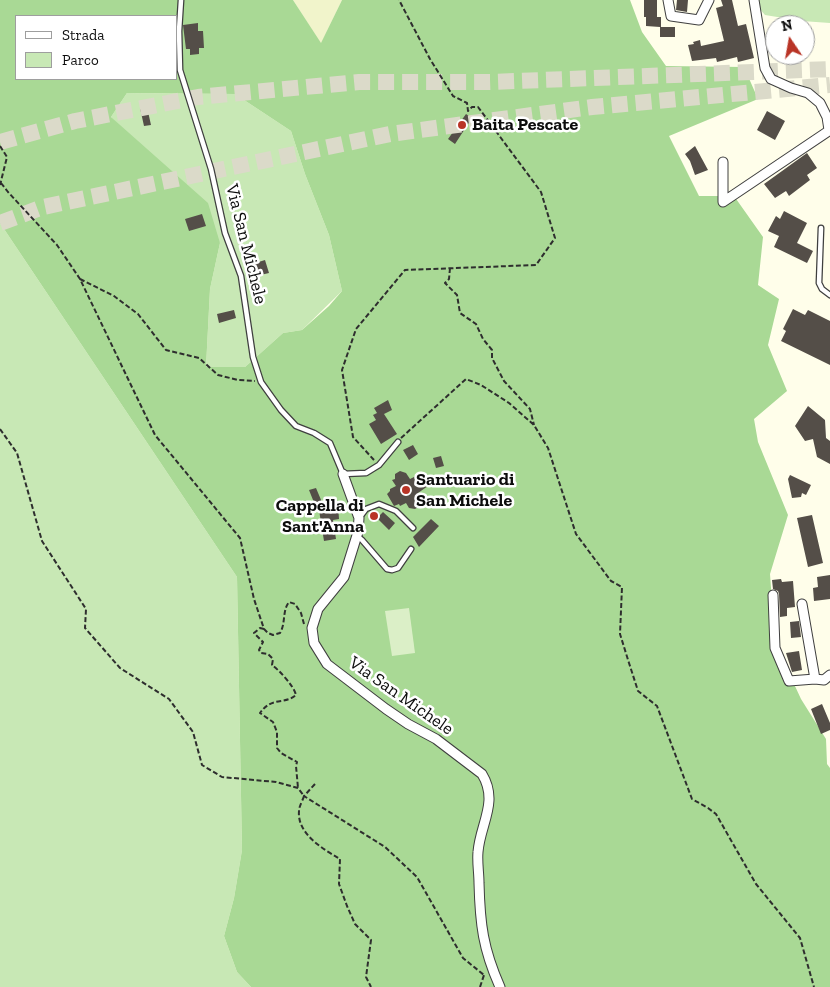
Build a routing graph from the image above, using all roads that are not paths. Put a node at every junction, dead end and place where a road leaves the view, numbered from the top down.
1 (182, 0) edge
2 (668, 0) edge
3 (709, 0) edge
4 (754, 0) edge
5 (830, 130) edge
6 (723, 162) dead end
7 (821, 228) dead end
8 (830, 295) edge
9 (398, 442) road end
10 (342, 474) junction
11 (359, 518) junction
12 (413, 528) dead end
13 (357, 536) junction
14 (411, 549) dead end
15 (774, 595) dead end
16 (802, 604) dead end
17 (830, 675) edge
18 (815, 679) junction
19 (500, 987) edge

1 - 10 lane, Via San Michele
2 - 3 street
4 - 5 street
5 - 6 street
7 - 8 lane
9 - 10 lane
10 - 11 street, Via San Michele
11 - 12 lane
11 - 13 street, Via San Michele
13 - 14 lane
13 - 19 street, Via San Michele
15 - 18 street
16 - 18 street
17 - 18 street

